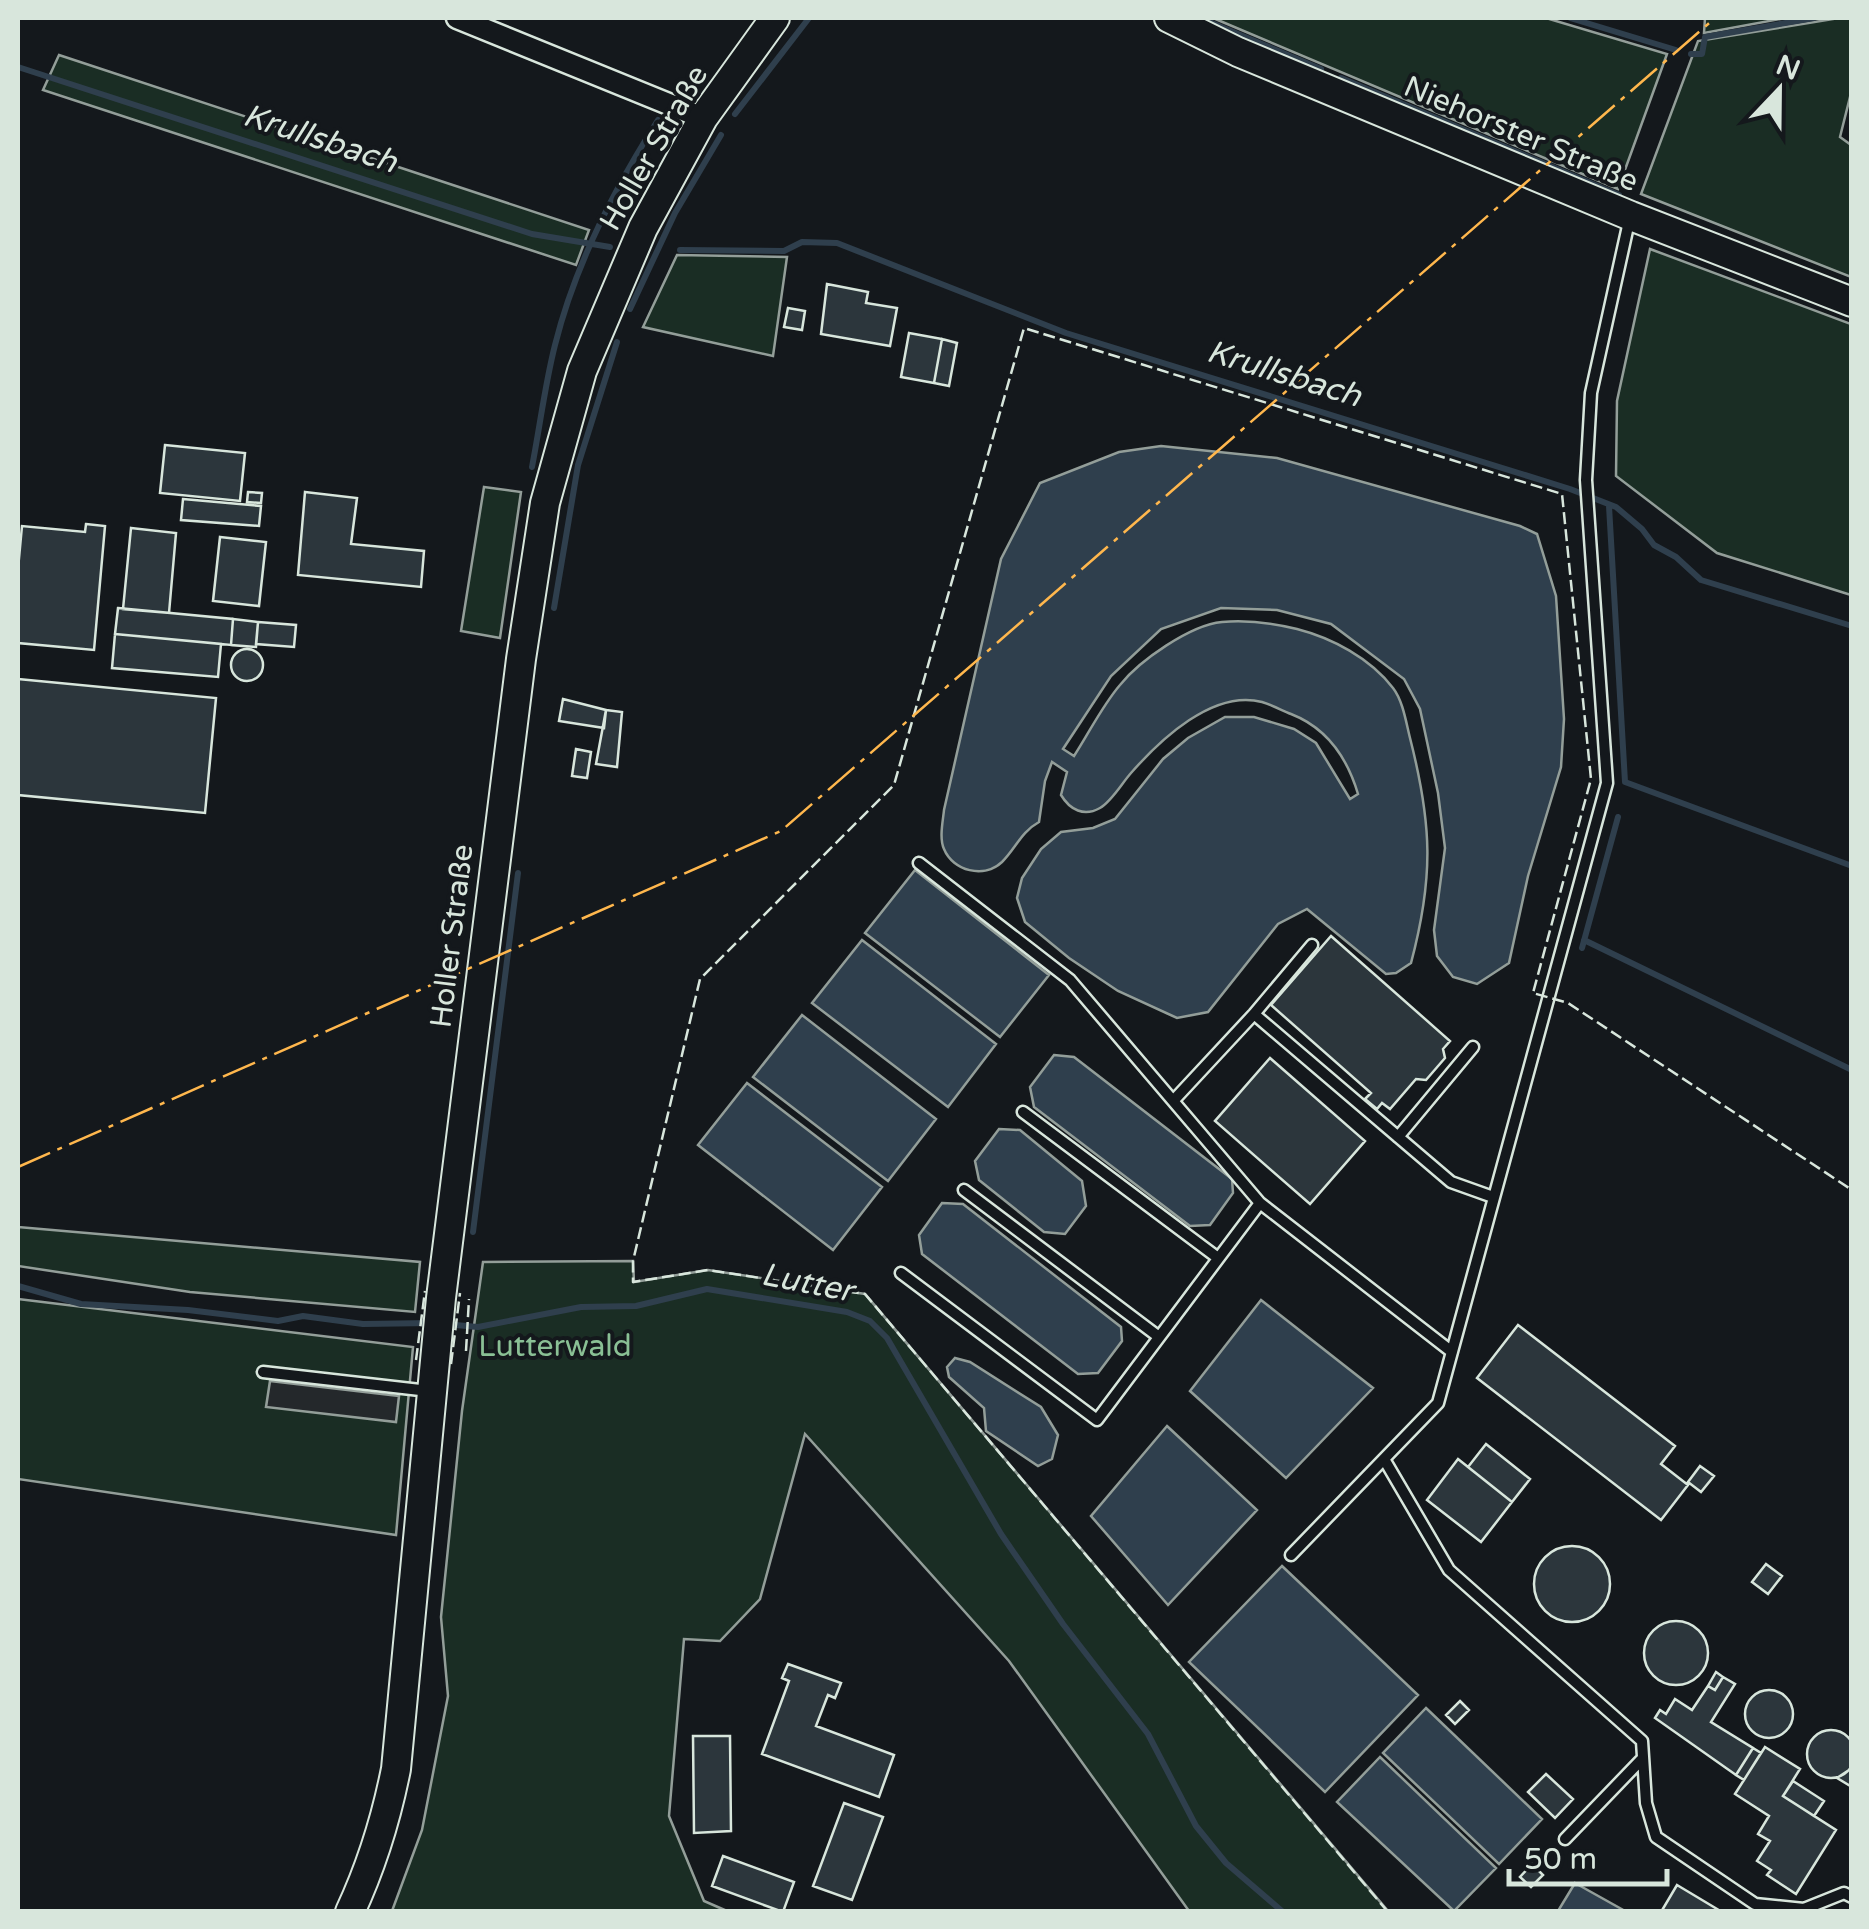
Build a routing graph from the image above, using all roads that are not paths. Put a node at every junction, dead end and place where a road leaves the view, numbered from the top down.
1 (457, 18) edge
2 (775, 18) edge
3 (1169, 18) edge
4 (702, 118) junction
5 (1630, 216) junction
6 (1852, 302) edge
7 (918, 863) dead end
8 (1312, 945) dead end
9 (1254, 1014) junction
10 (1473, 1047) dead end
11 (1174, 1100) junction
12 (1023, 1112) dead end
13 (1398, 1137) junction
14 (964, 1190) dead end
15 (1493, 1197) junction
16 (1260, 1203) junction
17 (1218, 1258) junction
18 (901, 1272) dead end
19 (1159, 1337) junction
20 (1452, 1352) junction
21 (263, 1372) dead end
22 (430, 1391) junction
23 (1384, 1459) junction
24 (1291, 1555) dead end
25 (1643, 1758) junction
26 (1565, 1840) dead end
27 (1852, 1897) edge
28 (350, 1912) edge

1 - 4 street
2 - 4 street, Holler Straße
3 - 5 street, Niehorster Straße
4 - 22 street, Holler Straße
5 - 6 street, Niehorster Straße
5 - 15 lane
7 - 11 lane
8 - 9 lane
9 - 11 lane
9 - 13 lane
10 - 13 lane
11 - 16 lane
12 - 17 lane
13 - 15 lane
14 - 19 lane
15 - 20 lane
16 - 17 lane
16 - 20 lane
17 - 19 lane
18 - 19 lane
20 - 23 lane
21 - 22 lane
22 - 28 street, Holler Straße
23 - 24 lane
23 - 25 lane
25 - 26 lane
25 - 27 lane

